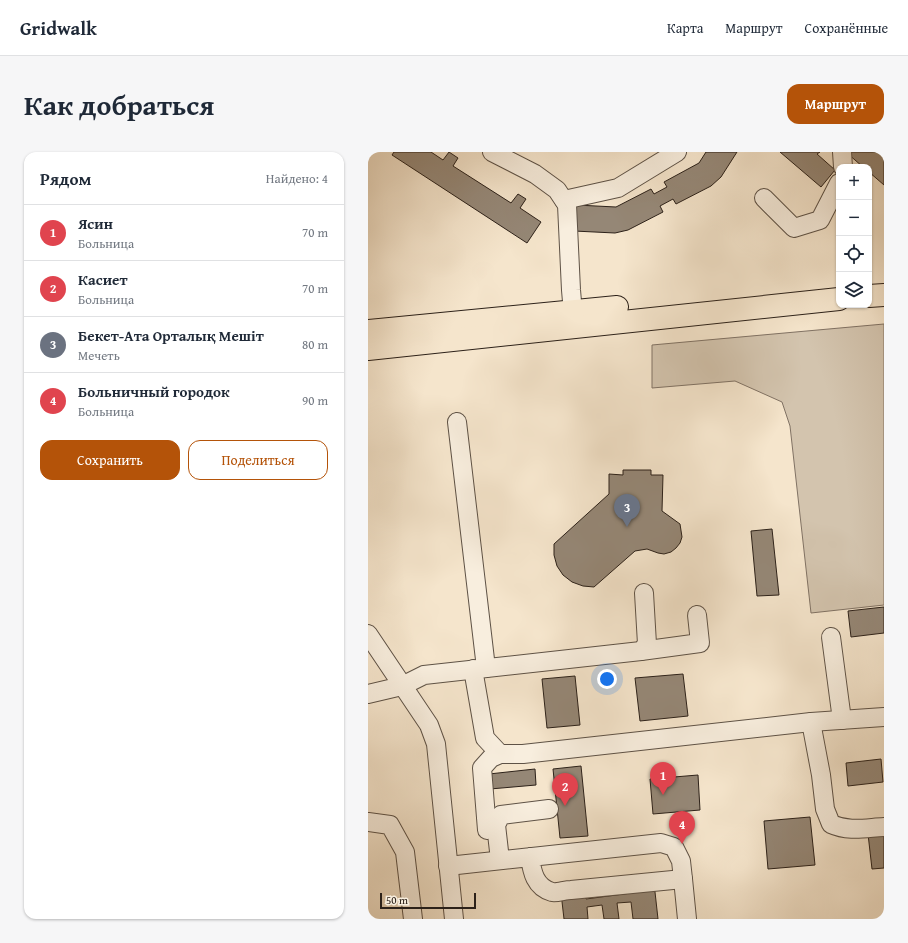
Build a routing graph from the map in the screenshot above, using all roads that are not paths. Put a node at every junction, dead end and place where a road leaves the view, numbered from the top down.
1 (492, 152) edge
2 (677, 152) edge
3 (842, 152) edge
4 (843, 164) edge
5 (836, 189) edge
6 (764, 198) dead end
7 (564, 200) junction
8 (884, 280) edge
9 (872, 282) edge
10 (836, 285) edge
11 (884, 295) edge
12 (872, 296) edge
13 (836, 299) edge
14 (574, 319) junction
15 (368, 332) edge
16 (368, 349) edge
17 (457, 422) dead end
18 (644, 593) dead end
19 (697, 615) dead end
20 (368, 634) edge
21 (831, 637) dead end
22 (642, 651) junction
23 (480, 668) junction
24 (402, 686) junction
25 (368, 694) edge
26 (884, 717) edge
27 (842, 720) junction
28 (812, 722) junction
29 (500, 754) junction
30 (549, 809) dead end
31 (368, 822) edge
32 (884, 827) edge
33 (487, 830) dead end
34 (530, 857) junction
35 (500, 860) junction
36 (448, 866) junction
37 (683, 879) junction
38 (413, 919) edge
39 (454, 919) edge
40 (687, 919) edge

1 - 7 street
2 - 7 street
3 - 4 street
5 - 6 street
7 - 14 street
8 - 9 main road
10 - 14 main road
11 - 12 main road
13 - 14 main road
14 - 15 main road
14 - 16 main road
17 - 23 street
18 - 22 street
19 - 22 street
20 - 24 street
21 - 27 street
22 - 23 street
23 - 24 street
23 - 29 street
24 - 25 street
24 - 36 street
26 - 27 street
27 - 28 street
28 - 29 street
28 - 32 street
29 - 33 street
30 - 35 street
31 - 38 street
34 - 35 street
34 - 37 street
34 - 37 street
35 - 36 street
36 - 39 street
37 - 40 street

